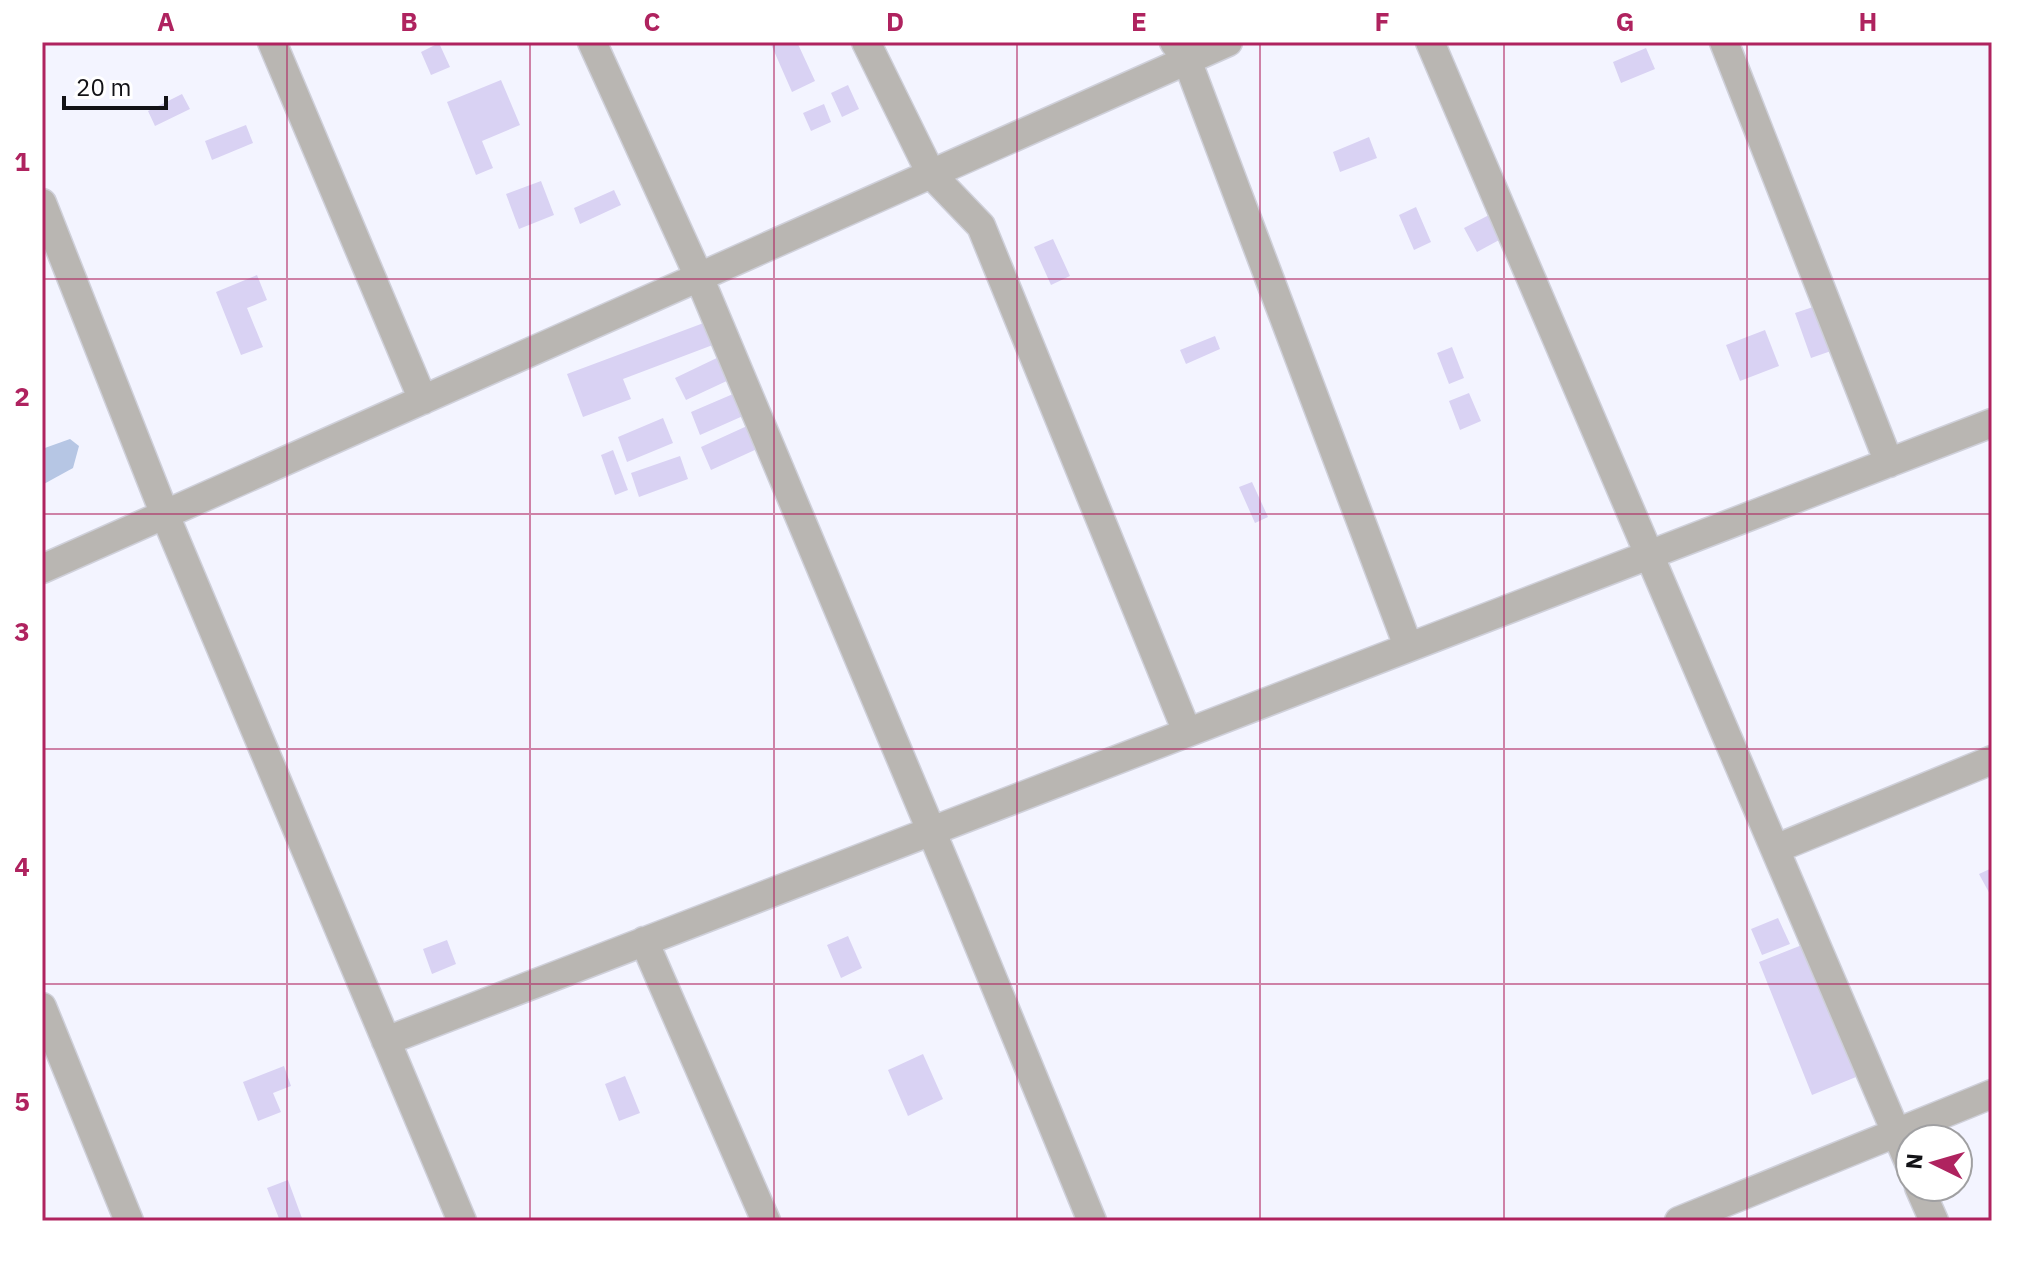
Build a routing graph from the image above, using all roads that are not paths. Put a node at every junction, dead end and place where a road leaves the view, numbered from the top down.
1 (272, 42) edge
2 (592, 42) edge
3 (866, 42) edge
4 (1228, 42) edge
5 (1430, 42) edge
6 (1724, 42) edge
7 (1180, 51) edge
8 (931, 174) junction
9 (42, 203) edge
10 (699, 277) junction
11 (423, 400) junction
12 (1992, 423) edge
13 (1889, 463) junction
14 (165, 515) junction
15 (1649, 554) junction
16 (42, 569) edge
17 (1408, 646) junction
18 (1187, 732) junction
19 (1992, 760) edge
20 (931, 831) junction
21 (1775, 849) junction
22 (644, 941) junction
23 (42, 1007) edge
24 (386, 1041) junction
25 (1992, 1094) edge
26 (1921, 1123) edge
27 (1894, 1128) edge
28 (1894, 1134) edge
29 (129, 1221) edge
30 (462, 1221) edge
31 (766, 1221) edge
32 (1092, 1221) edge
33 (1679, 1221) edge

1 - 11 street
2 - 10 street
3 - 8 street
4 - 7 street
5 - 15 street
6 - 13 street
7 - 8 street
7 - 17 street
8 - 10 street
8 - 18 street
9 - 14 street
10 - 11 street
10 - 20 street
11 - 14 street
12 - 13 street
13 - 15 street
14 - 16 street
14 - 24 street
15 - 17 street
15 - 21 street
17 - 18 street
18 - 20 street
19 - 21 street
20 - 22 street
20 - 32 street
21 - 27 street
22 - 24 street
22 - 31 street
23 - 29 street
24 - 30 street
25 - 26 street
28 - 33 street

